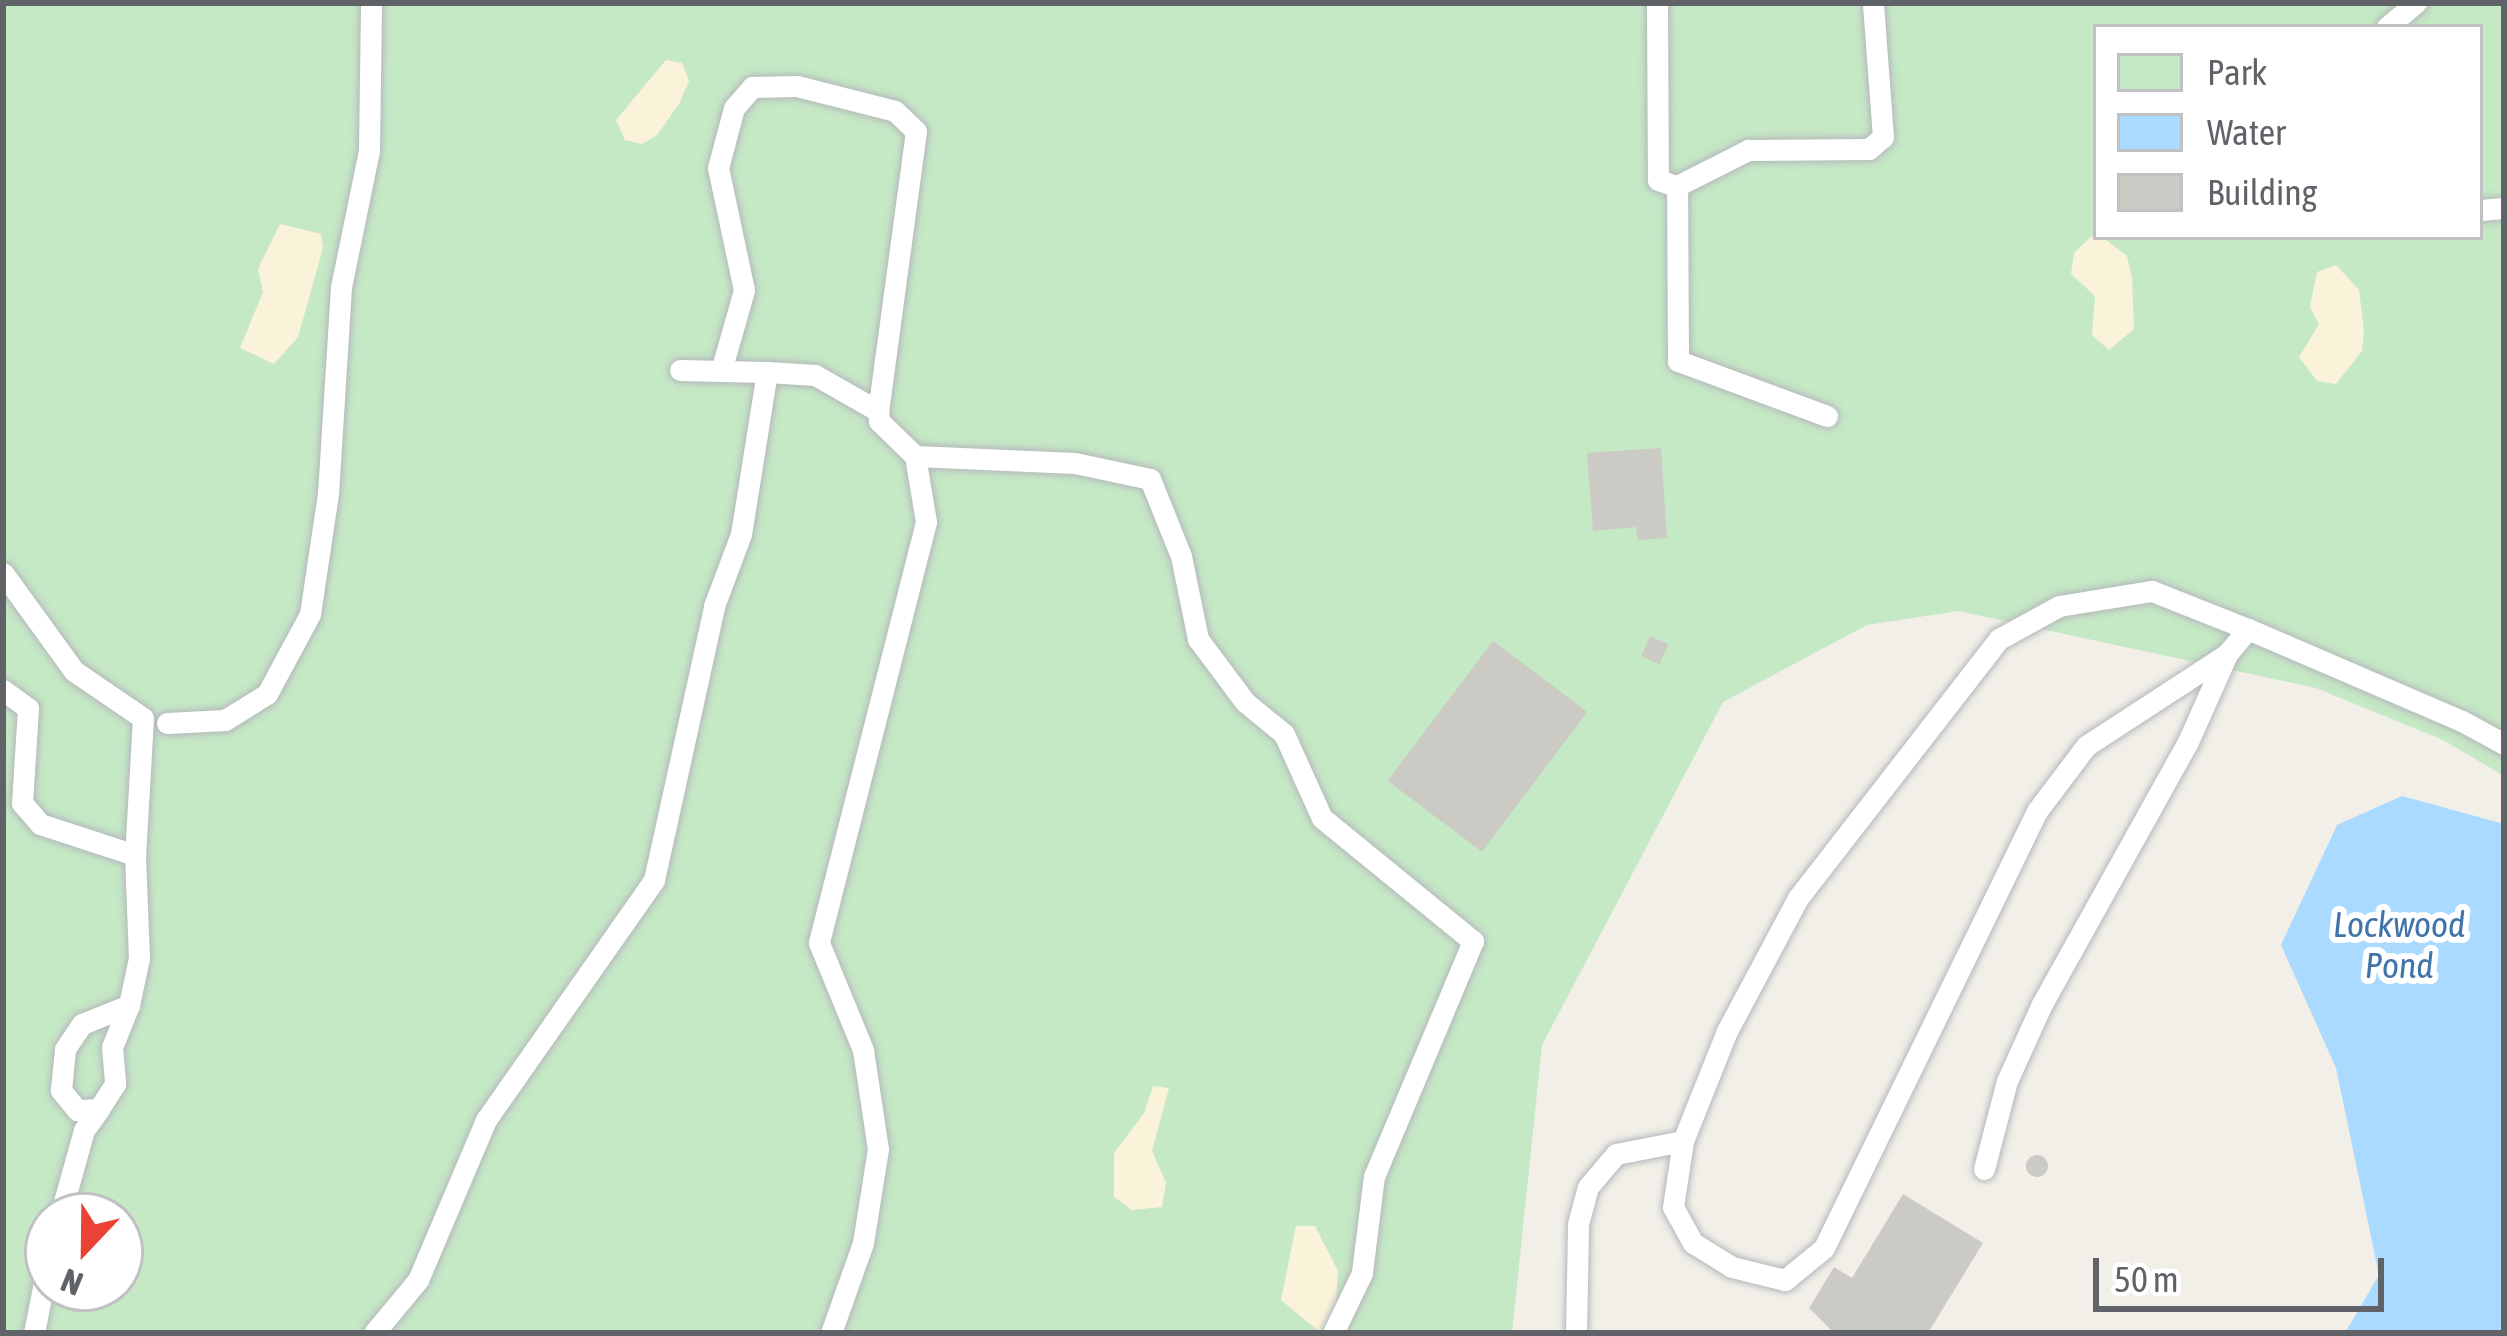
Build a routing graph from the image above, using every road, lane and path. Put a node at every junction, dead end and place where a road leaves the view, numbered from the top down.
1 (371, 3) edge
2 (1657, 3) edge
3 (1873, 3) edge
4 (2416, 3) edge
5 (2391, 24) edge
6 (1677, 186) junction
7 (680, 370) dead end
8 (721, 371) junction
9 (767, 372) junction
10 (878, 411) junction
11 (1827, 416) dead end
12 (915, 456) junction
13 (3, 573) edge
14 (2248, 629) junction
15 (2227, 654) junction
16 (3, 689) edge
17 (167, 724) dead end
18 (2504, 745) edge
19 (135, 856) junction
20 (129, 1005) junction
21 (99, 1109) junction
22 (1683, 1141) junction
23 (1984, 1168) dead end
24 (67, 1192) edge
25 (374, 1333) edge
26 (831, 1333) edge
27 (1333, 1333) edge
28 (1576, 1333) edge

1 - 17 lane
2 - 6 lane
3 - 6 lane
4 - 5 lane
6 - 11 lane
7 - 8 lane
8 - 9 lane
8 - 10 lane
9 - 10 lane
9 - 25 lane
10 - 12 lane
12 - 26 lane
12 - 27 lane
13 - 19 lane
14 - 15 lane
14 - 18 lane
14 - 22 lane
15 - 22 lane
15 - 23 lane
16 - 19 lane
19 - 20 lane
20 - 21 lane
20 - 21 lane
21 - 24 lane
22 - 28 lane

